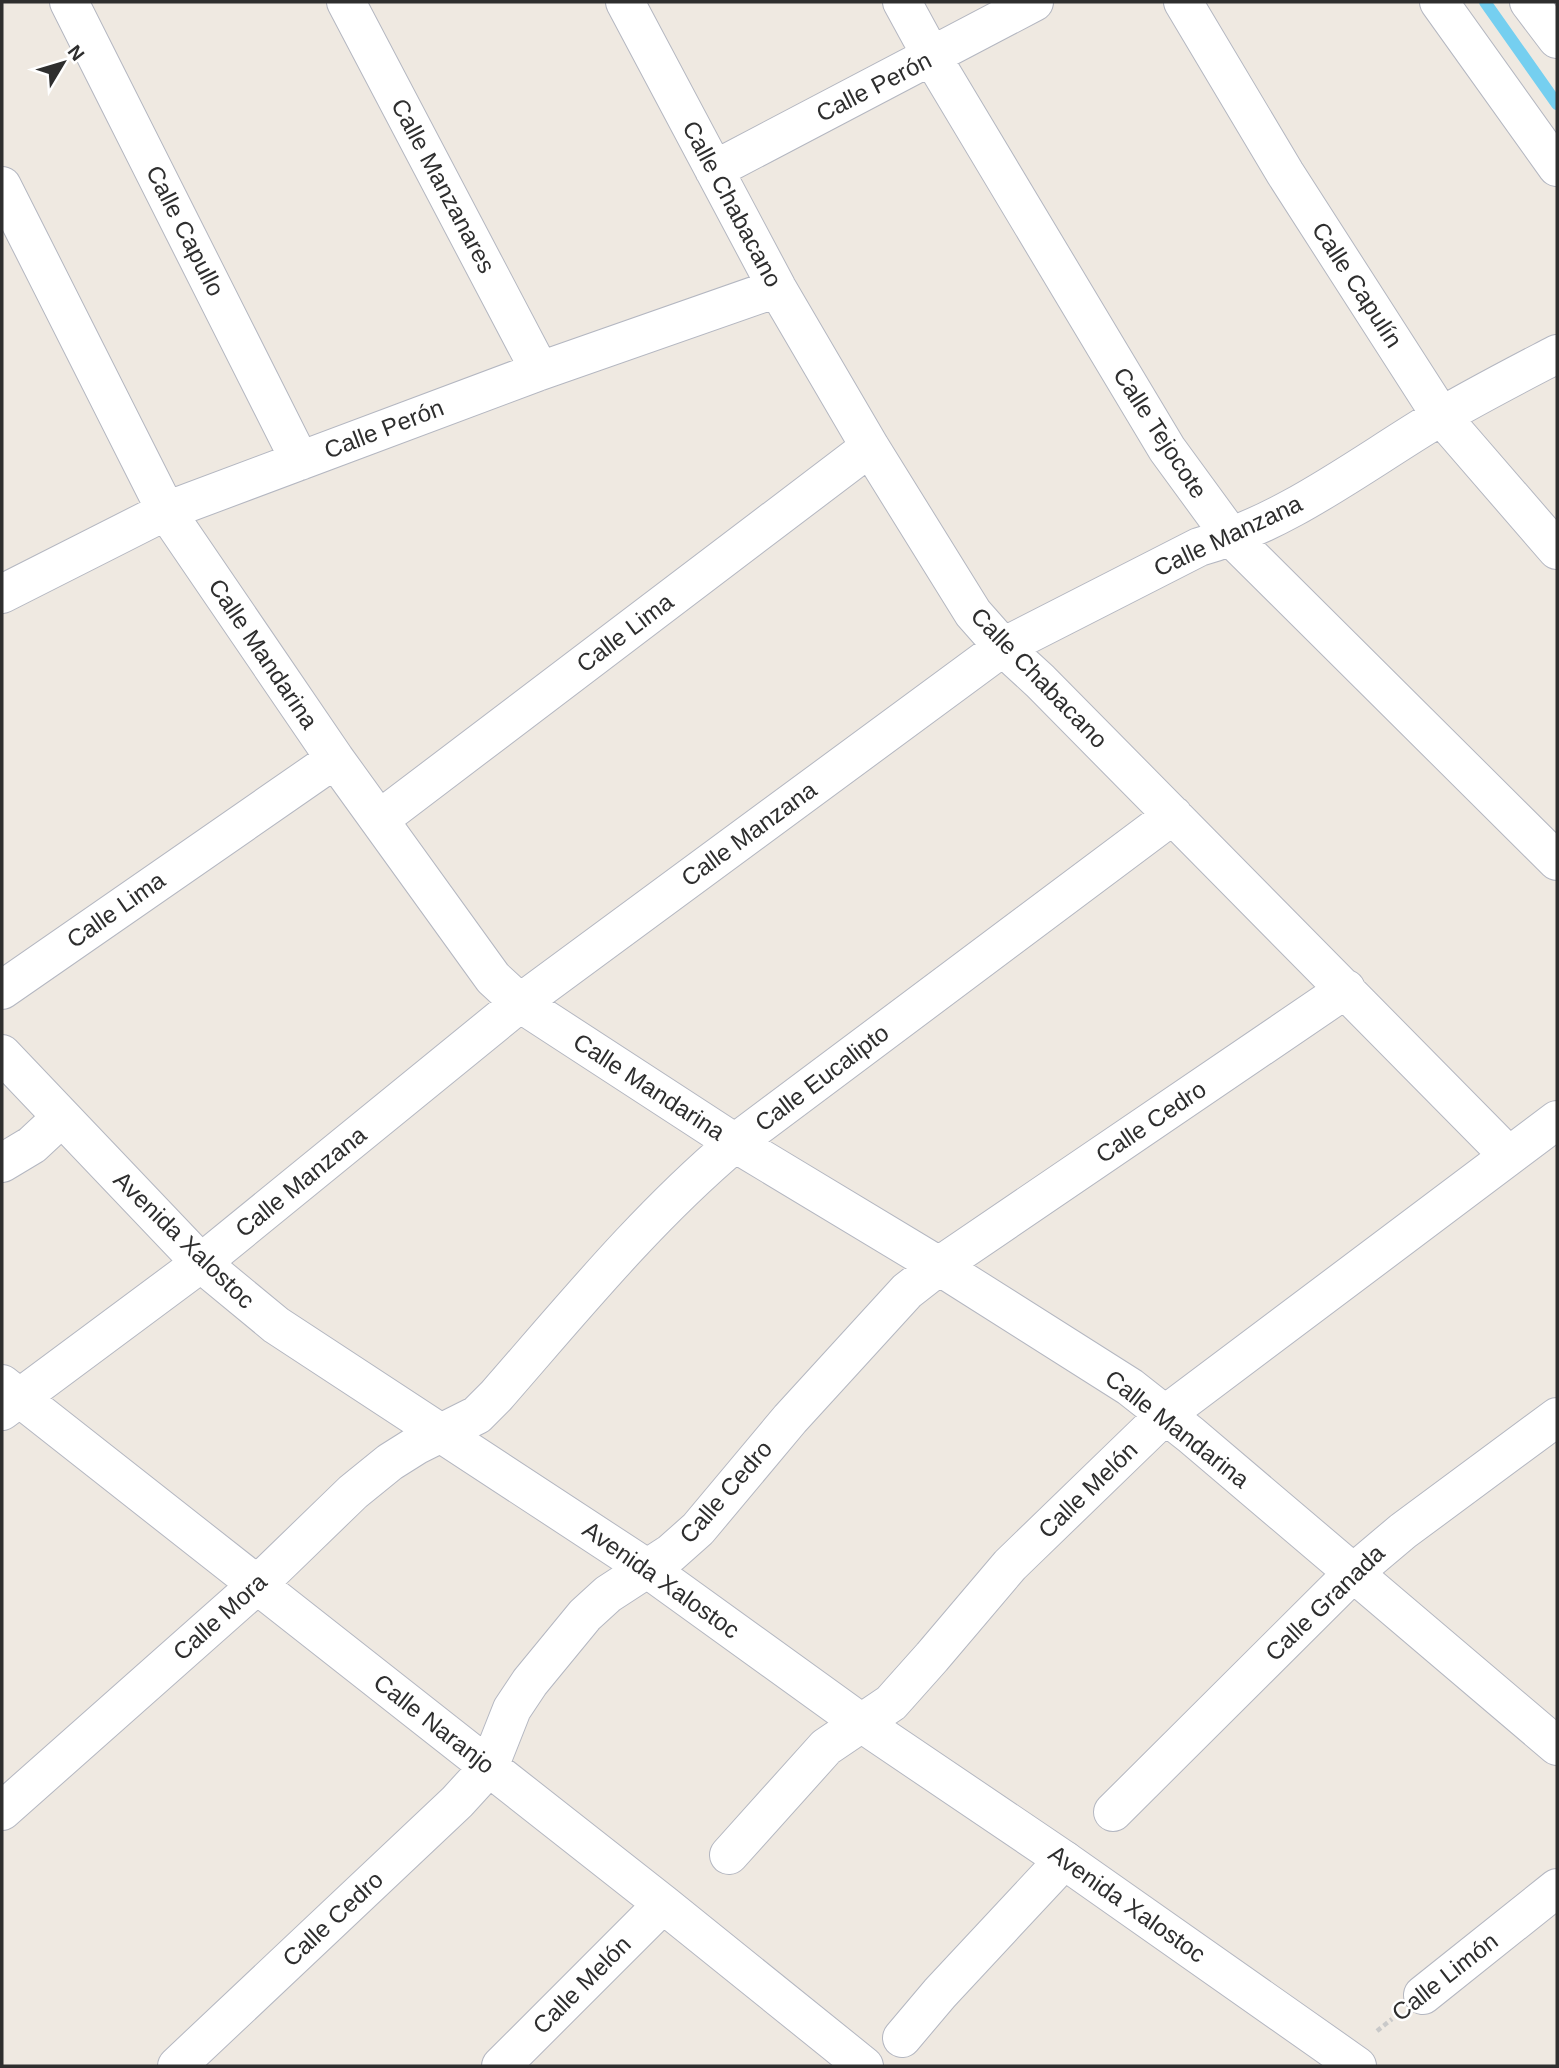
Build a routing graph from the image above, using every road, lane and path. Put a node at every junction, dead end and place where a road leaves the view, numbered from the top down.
1 (69, 2) edge
2 (346, 2) edge
3 (625, 2) edge
4 (902, 2) edge
5 (1034, 2) edge
6 (1183, 2) edge
7 (1439, 2) edge
8 (1529, 2) edge
9 (1557, 39) edge
10 (932, 57) junction
11 (1557, 167) edge
12 (714, 170) junction
13 (2, 186) edge
14 (777, 288) junction
15 (1557, 354) edge
16 (540, 371) junction
17 (1441, 416) junction
18 (870, 447) junction
19 (300, 461) junction
20 (166, 512) junction
21 (1232, 538) junction
22 (1557, 550) edge
23 (2, 594) edge
24 (1003, 647) junction
25 (335, 759) junction
26 (1173, 815) junction
27 (380, 819) junction
28 (1557, 861) edge
29 (1346, 989) junction
30 (2, 990) edge
31 (520, 1003) junction
32 (2, 1054) edge
33 (61, 1118) junction
34 (1557, 1120) edge
35 (735, 1143) junction
36 (1508, 1155) junction
37 (2, 1163) edge
38 (201, 1263) junction
39 (939, 1266) junction
40 (7, 1397) edge
41 (1166, 1414) junction
42 (1557, 1417) edge
43 (444, 1433) junction
44 (648, 1569) junction
45 (1352, 1574) junction
46 (257, 1585) junction
47 (860, 1722) junction
48 (1557, 1746) edge
49 (489, 1767) junction
50 (2, 1811) edge
51 (1113, 1812) dead end
52 (729, 1855) dead end
53 (1064, 1860) junction
54 (1557, 1888) edge
55 (663, 1904) junction
56 (1423, 1995) joint
57 (902, 2038) dead end
58 (839, 2058) edge
59 (1345, 2063) edge
60 (177, 2066) edge
61 (501, 2066) edge

1 - 19 street, Calle Capullo
2 - 16 street, Calle Manzanares
3 - 12 street, Calle Chabacano
4 - 10 street, Calle Tejocote
5 - 10 street, Calle Perón
6 - 17 street, Calle Capulín
7 - 11 street
8 - 9 street
10 - 12 street, Calle Perón
10 - 21 street, Calle Tejocote
12 - 14 street, Calle Chabacano
13 - 20 street, Calle Mandarina
14 - 16 street, Calle Perón
14 - 18 street, Calle Chabacano
15 - 17 street, Calle Manzana
16 - 19 street, Calle Perón
17 - 21 street, Calle Manzana
17 - 22 street, Calle Capulín
18 - 24 street, Calle Chabacano
18 - 27 street, Calle Lima
19 - 20 street, Calle Perón
20 - 23 street, Calle Perón
20 - 25 street, Calle Mandarina
21 - 24 street, Calle Manzana
21 - 28 street, Calle Tejocote
24 - 26 street, Calle Chabacano
24 - 31 street, Calle Manzana
25 - 27 street, Calle Mandarina
25 - 30 street, Calle Lima
26 - 29 street, Calle Chabacano
26 - 35 street, Calle Eucalipto
27 - 31 street, Calle Mandarina
29 - 36 street, Calle Chabacano
29 - 39 street, Calle Cedro
31 - 35 street, Calle Mandarina
31 - 38 street, Calle Manzana
32 - 33 street, Avenida Xalostoc
33 - 37 street
33 - 38 street, Avenida Xalostoc
34 - 36 street, Calle Melón
35 - 39 street, Calle Mandarina
35 - 43 street, Calle Eucalipto
36 - 41 street, Calle Melón
38 - 40 street, Calle Manzana
38 - 43 street, Avenida Xalostoc
39 - 41 street, Calle Mandarina
39 - 44 street, Calle Cedro
40 - 46 street, Calle Naranjo
41 - 45 street, Calle Mandarina
41 - 47 street, Calle Melón
42 - 45 street, Calle Granada
43 - 44 street, Avenida Xalostoc
43 - 46 street, Calle Mora
44 - 47 street, Avenida Xalostoc
44 - 49 street, Calle Cedro
45 - 48 street, Calle Mandarina
45 - 51 street, Calle Granada
46 - 49 street, Calle Naranjo
46 - 50 street, Calle Mora
47 - 52 street, Calle Melón
47 - 53 street, Avenida Xalostoc
49 - 55 street, Calle Naranjo
49 - 60 street, Calle Cedro
53 - 57 street
53 - 59 street, Avenida Xalostoc
54 - 56 street, Calle Limón
55 - 58 street, Calle Naranjo
55 - 61 street, Calle Melón
56 - 59 path, Calle Limón

